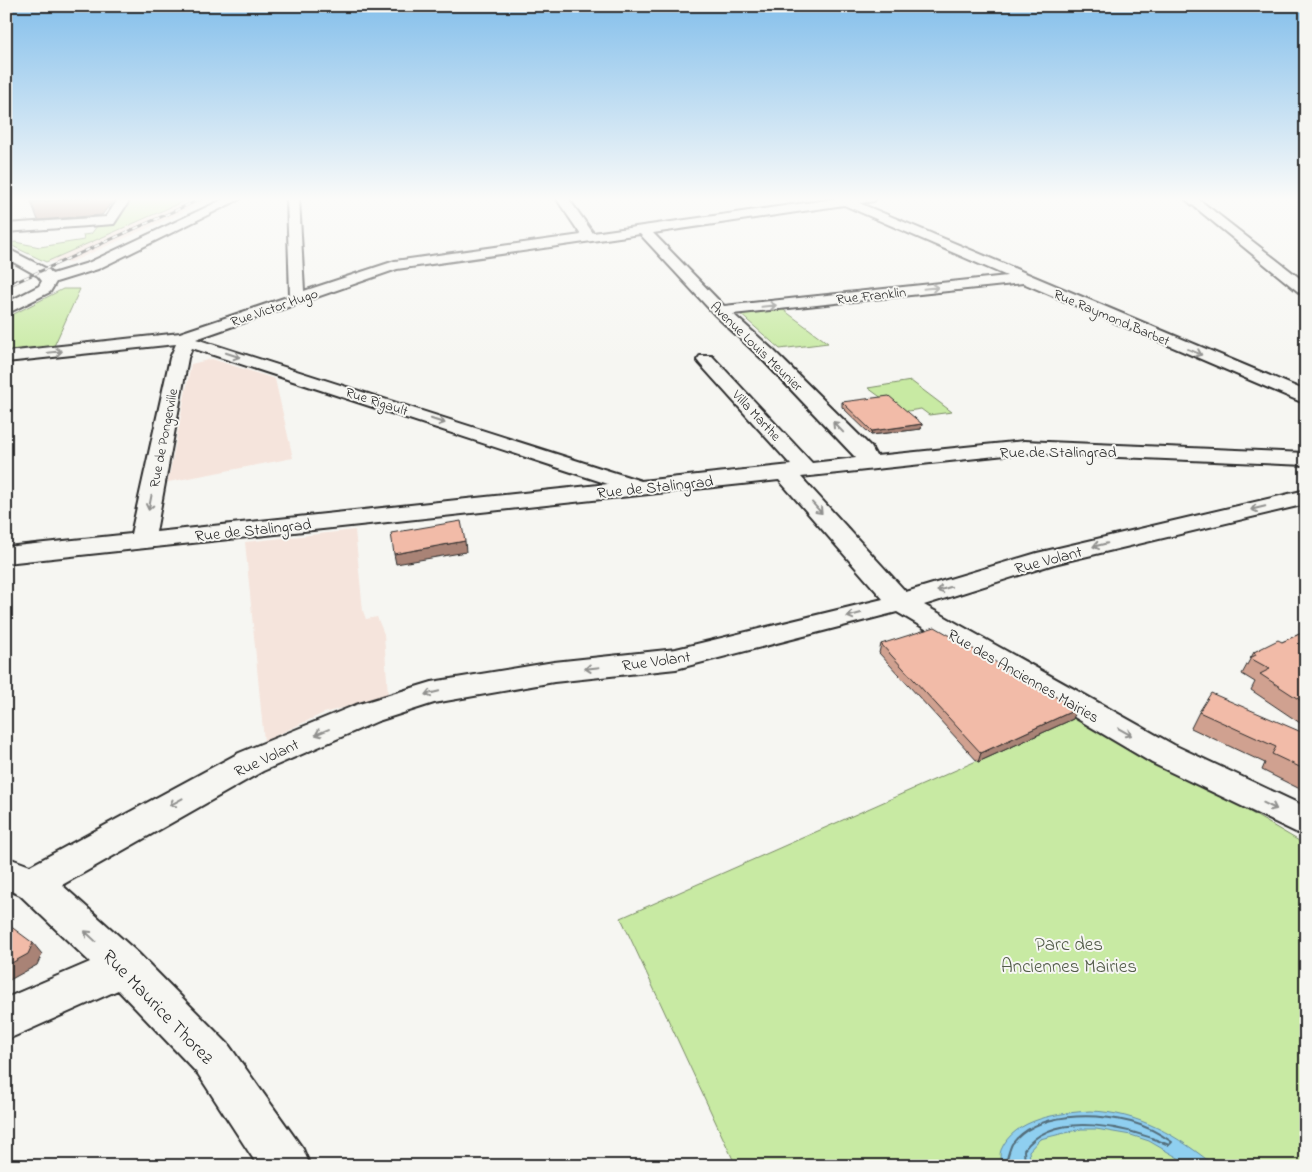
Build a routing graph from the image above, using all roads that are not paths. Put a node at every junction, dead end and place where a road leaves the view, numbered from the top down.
1 (121, 253) edge
2 (295, 253) edge
3 (464, 253) edge
4 (665, 253) edge
5 (961, 253) edge
6 (1258, 253) edge
7 (9, 255) edge
8 (49, 279) junction
9 (1022, 279) junction
10 (1306, 291) edge
11 (302, 297) junction
12 (6, 309) edge
13 (720, 311) junction
14 (184, 340) junction
15 (6, 357) edge
16 (706, 360) dead end
17 (1306, 398) edge
18 (1306, 459) edge
19 (566, 463) junction
20 (870, 463) junction
21 (796, 471) junction
22 (642, 488) junction
23 (587, 494) junction
24 (1306, 497) edge
25 (142, 541) junction
26 (6, 555) edge
27 (901, 603) junction
28 (1306, 823) edge
29 (20, 878) edge
30 (124, 967) junction
31 (6, 1019) edge
32 (286, 1166) edge

1 - 8 street
2 - 11 street
3 - 11 street, Rue Victor Hugo
4 - 13 street, Avenue Louis Meunier
5 - 9 street, Rue Raymond Barbet
6 - 10 street
7 - 8 street
8 - 12 street
13 -> 9 street, Rue Franklin
9 -> 17 street, Rue Raymond Barbet
11 - 14 street, Rue Victor Hugo
20 -> 13 street, Avenue Louis Meunier
15 -> 14 street, Rue Rigault
14 -> 19 street, Rue Rigault
14 -> 25 street, Rue de Pongerville
16 - 21 street, Villa Marthe
18 - 20 street, Rue de Stalingrad
19 - 22 street, Rue Rigault
19 - 23 street
20 - 21 street, Rue de Stalingrad
21 - 22 street, Rue de Stalingrad
21 -> 27 street, Rue des Anciennes Mairies
22 - 23 street, Rue de Stalingrad
23 - 25 street, Rue de Stalingrad
24 -> 27 street, Rue Volant
25 - 26 street, Rue de Stalingrad
27 -> 28 street, Rue des Anciennes Mairies
27 -> 29 street, Rue Volant
30 -> 29 street, Rue Maurice Thorez
30 - 31 street
30 - 32 street, Rue Maurice Thorez

